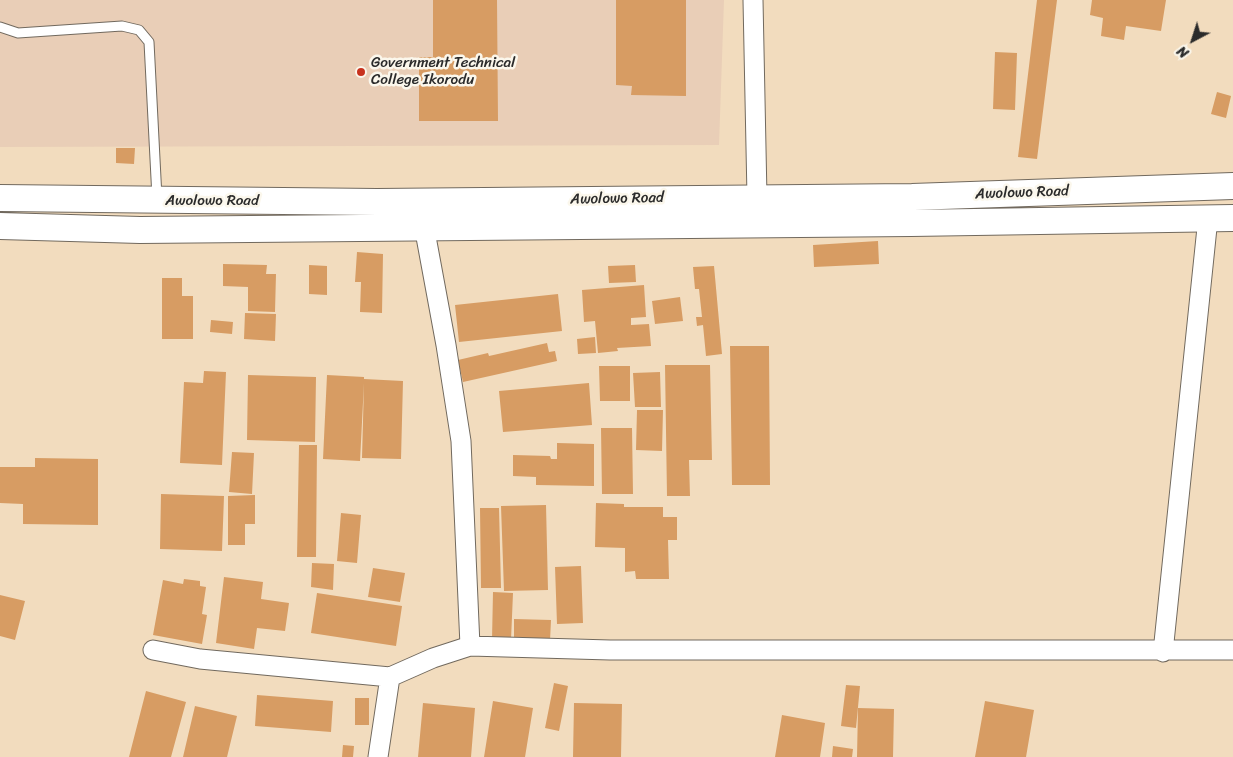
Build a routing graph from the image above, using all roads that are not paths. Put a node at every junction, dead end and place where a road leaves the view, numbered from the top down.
1 (753, 0) edge
2 (0, 27) edge
3 (1233, 186) edge
4 (757, 197) junction
5 (0, 198) edge
6 (158, 200) junction
7 (1220, 218) edge
8 (0, 226) edge
9 (424, 226) junction
10 (470, 646) junction
11 (153, 650) dead end
12 (1233, 650) edge
13 (1163, 652) junction
14 (390, 677) junction
15 (378, 757) edge

1 - 4 street
2 - 6 lane
3 - 4 main road, Awolowo Road
4 - 6 main road, Awolowo Road
5 - 6 main road, Awolowo Road
7 - 9 main road, Awolowo Road
7 - 13 street
8 - 9 main road, Awolowo Road
9 - 10 street
10 - 13 street
10 - 14 street
11 - 14 street
12 - 13 street
14 - 15 street

